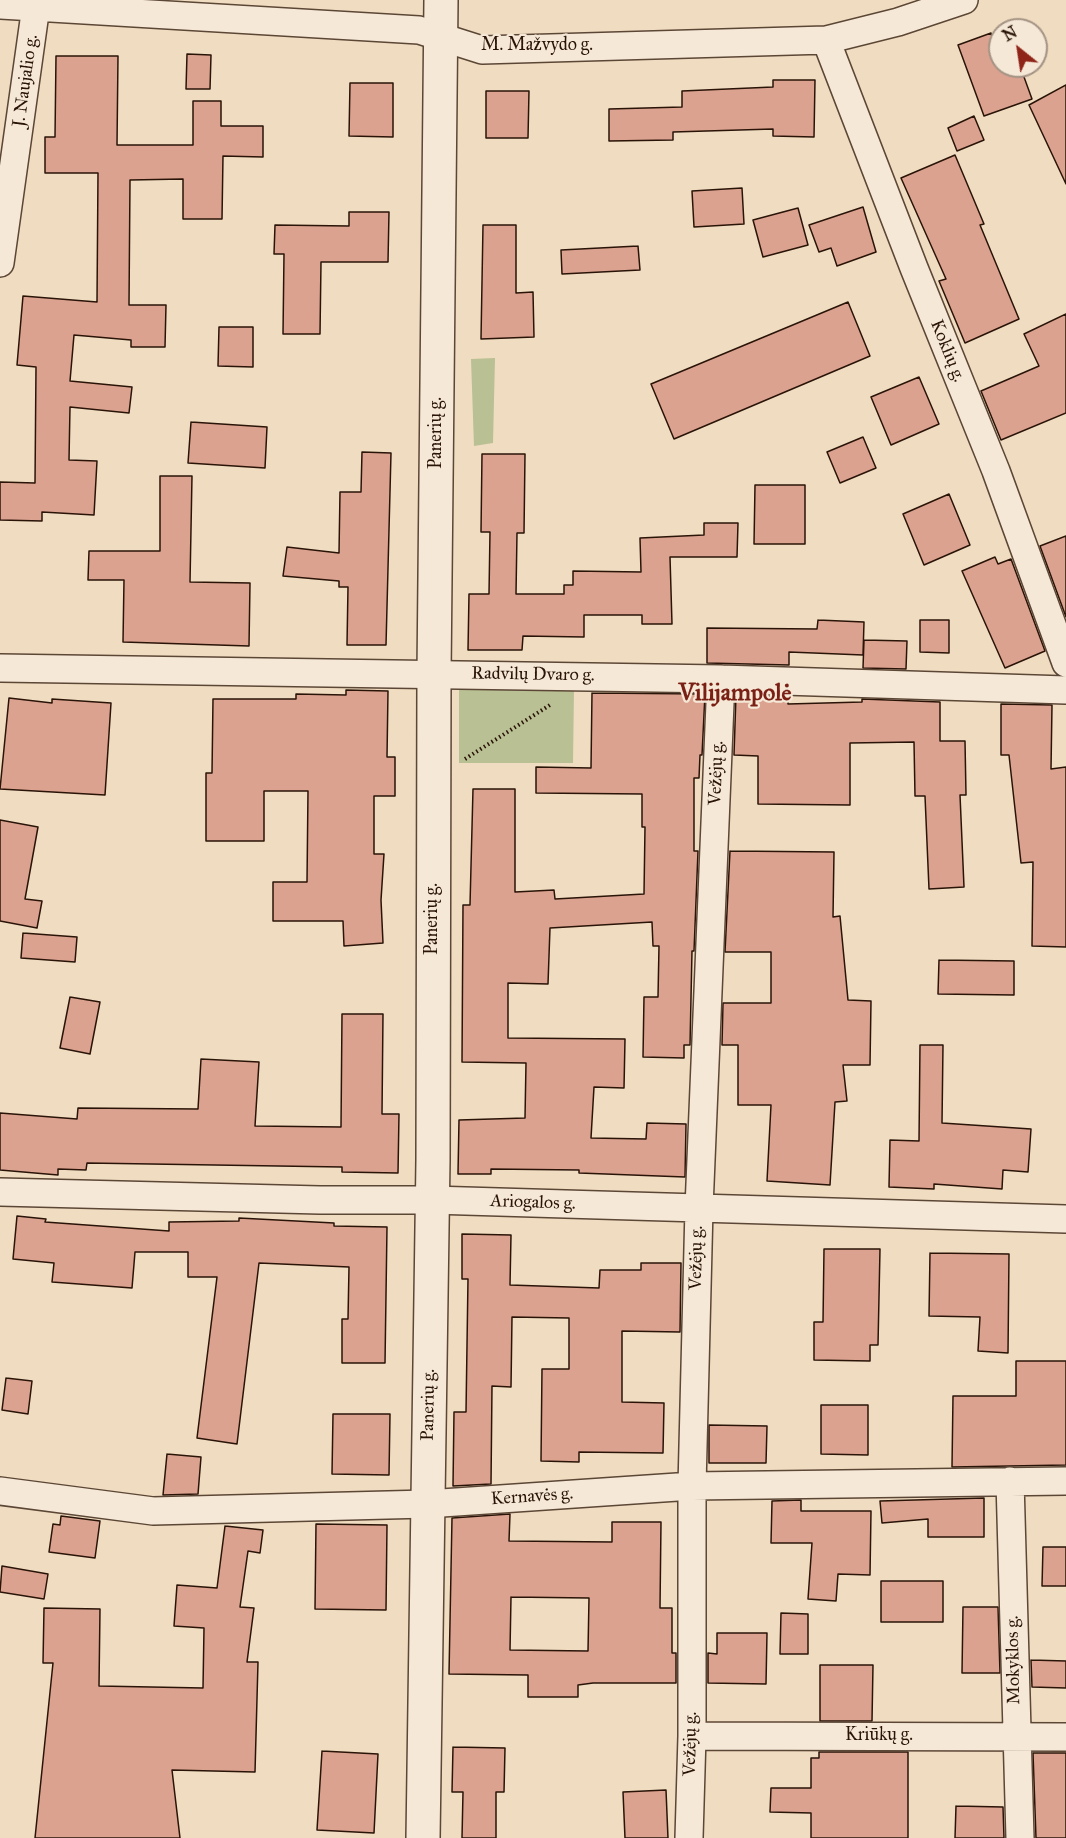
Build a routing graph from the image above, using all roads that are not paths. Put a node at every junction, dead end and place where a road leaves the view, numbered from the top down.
1 (441, 0) edge
2 (964, 0) edge
3 (0, 5) edge
4 (36, 6) junction
5 (441, 37) junction
6 (826, 40) junction
7 (0, 263) edge
8 (1066, 663) edge
9 (0, 668) edge
10 (434, 673) junction
11 (722, 679) junction
12 (1066, 690) edge
13 (0, 1192) edge
14 (432, 1200) junction
15 (699, 1208) junction
16 (1066, 1219) edge
17 (1010, 1481) junction
18 (1066, 1482) edge
19 (692, 1486) junction
20 (0, 1491) edge
21 (427, 1504) junction
22 (692, 1736) junction
23 (1016, 1737) junction
24 (1066, 1737) edge
25 (423, 1838) edge
26 (688, 1838) edge
27 (1020, 1838) edge

1 - 5 street, Panerių g.
2 - 6 street, M. Mažvydo g.
3 - 4 street, M. Mažvydo g.
4 - 5 street, M. Mažvydo g.
4 - 7 street, J. Naujalio g.
5 - 6 street, M. Mažvydo g.
5 - 10 street, Panerių g.
6 - 8 street, Koklių g.
9 - 10 street, Radvilų Dvaro g.
10 - 11 street, Radvilų Dvaro g.
10 - 14 street, Panerių g.
11 - 12 street, Radvilų Dvaro g.
11 - 15 street, Vežėjų g.
13 - 14 street, Ariogalos g.
14 - 15 street, Ariogalos g.
14 - 21 street, Panerių g.
15 - 16 street, Ariogalos g.
15 - 19 street, Vežėjų g.
17 - 18 street, Kernavės g.
17 - 19 street, Kernavės g.
17 - 23 street, Mokyklos g.
19 - 21 street, Kernavės g.
19 - 22 street, Vežėjų g.
20 - 21 street, Kernavės g.
21 - 25 street, Panerių g.
22 - 23 street, Kriūkų g.
22 - 26 street, Vežėjų g.
23 - 24 street, Kriūkų g.
23 - 27 street, Mokyklos g.

